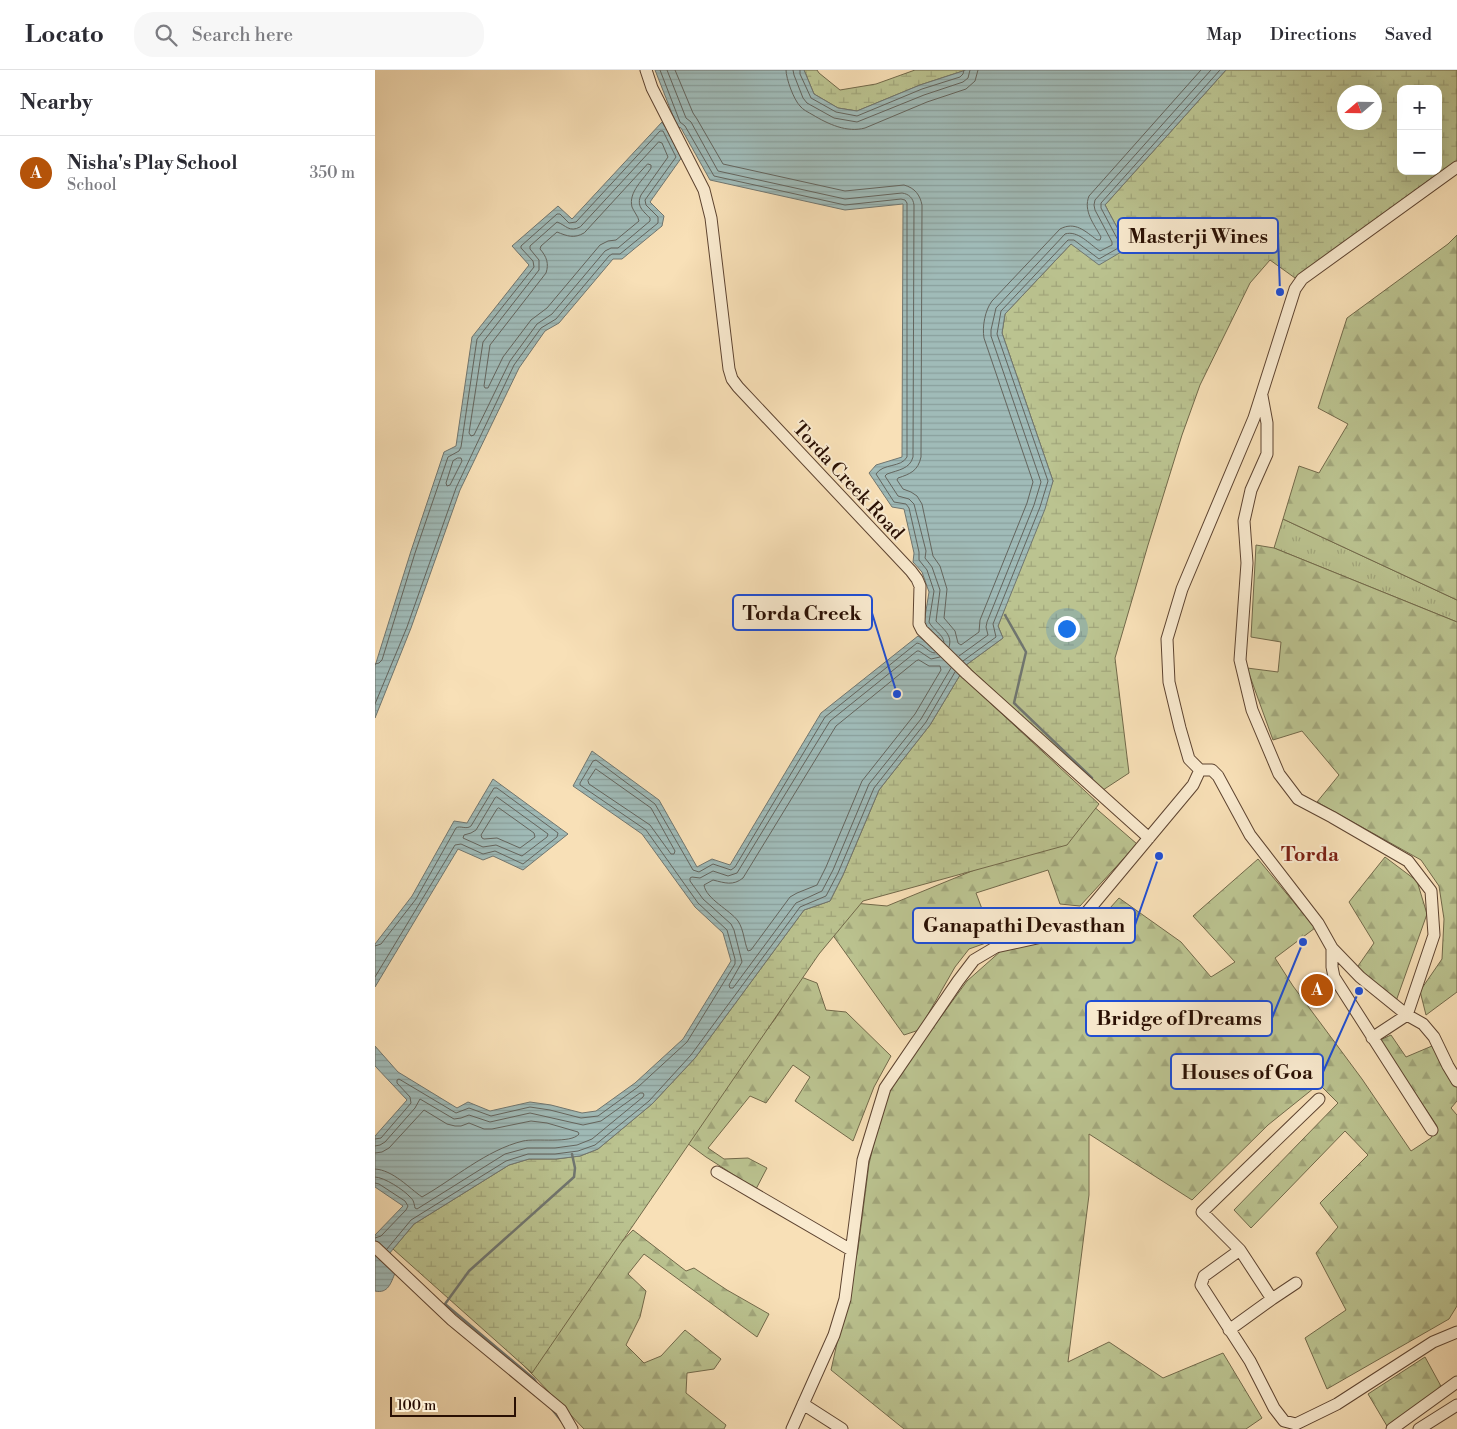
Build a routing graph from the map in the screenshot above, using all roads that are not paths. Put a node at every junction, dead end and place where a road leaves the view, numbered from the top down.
1 (646, 70) edge
2 (1457, 167) edge
3 (1261, 395) junction
4 (1200, 770) junction
5 (1149, 838) junction
6 (1332, 948) junction
7 (1407, 1015) junction
8 (1372, 1038) junction
9 (1457, 1081) edge
10 (1319, 1099) dead end
11 (1432, 1130) dead end
12 (717, 1172) dead end
13 (375, 1247) edge
14 (851, 1250) junction
15 (1240, 1250) junction
16 (1296, 1282) dead end
17 (1272, 1299) junction
18 (1229, 1330) junction
19 (1457, 1332) edge
20 (1457, 1382) edge
21 (803, 1404) junction
22 (1457, 1405) edge
23 (1295, 1427) edge
24 (572, 1429) edge
25 (792, 1429) edge
26 (842, 1429) edge
27 (1392, 1429) edge
28 (1419, 1429) edge

1 - 5 street, Torda Creek Road
2 - 3 street
3 - 4 street
3 - 7 street
4 - 5 street
4 - 6 street
5 - 14 street
6 - 7 street
6 - 8 street
7 - 8 street
7 - 9 street
8 - 11 street
10 - 15 street
12 - 14 street
13 - 24 street
14 - 21 street
15 - 17 street
15 - 18 street
16 - 17 street
17 - 18 street
18 - 23 street
19 - 23 street
20 - 27 street
21 - 25 street
21 - 26 street
22 - 28 street

